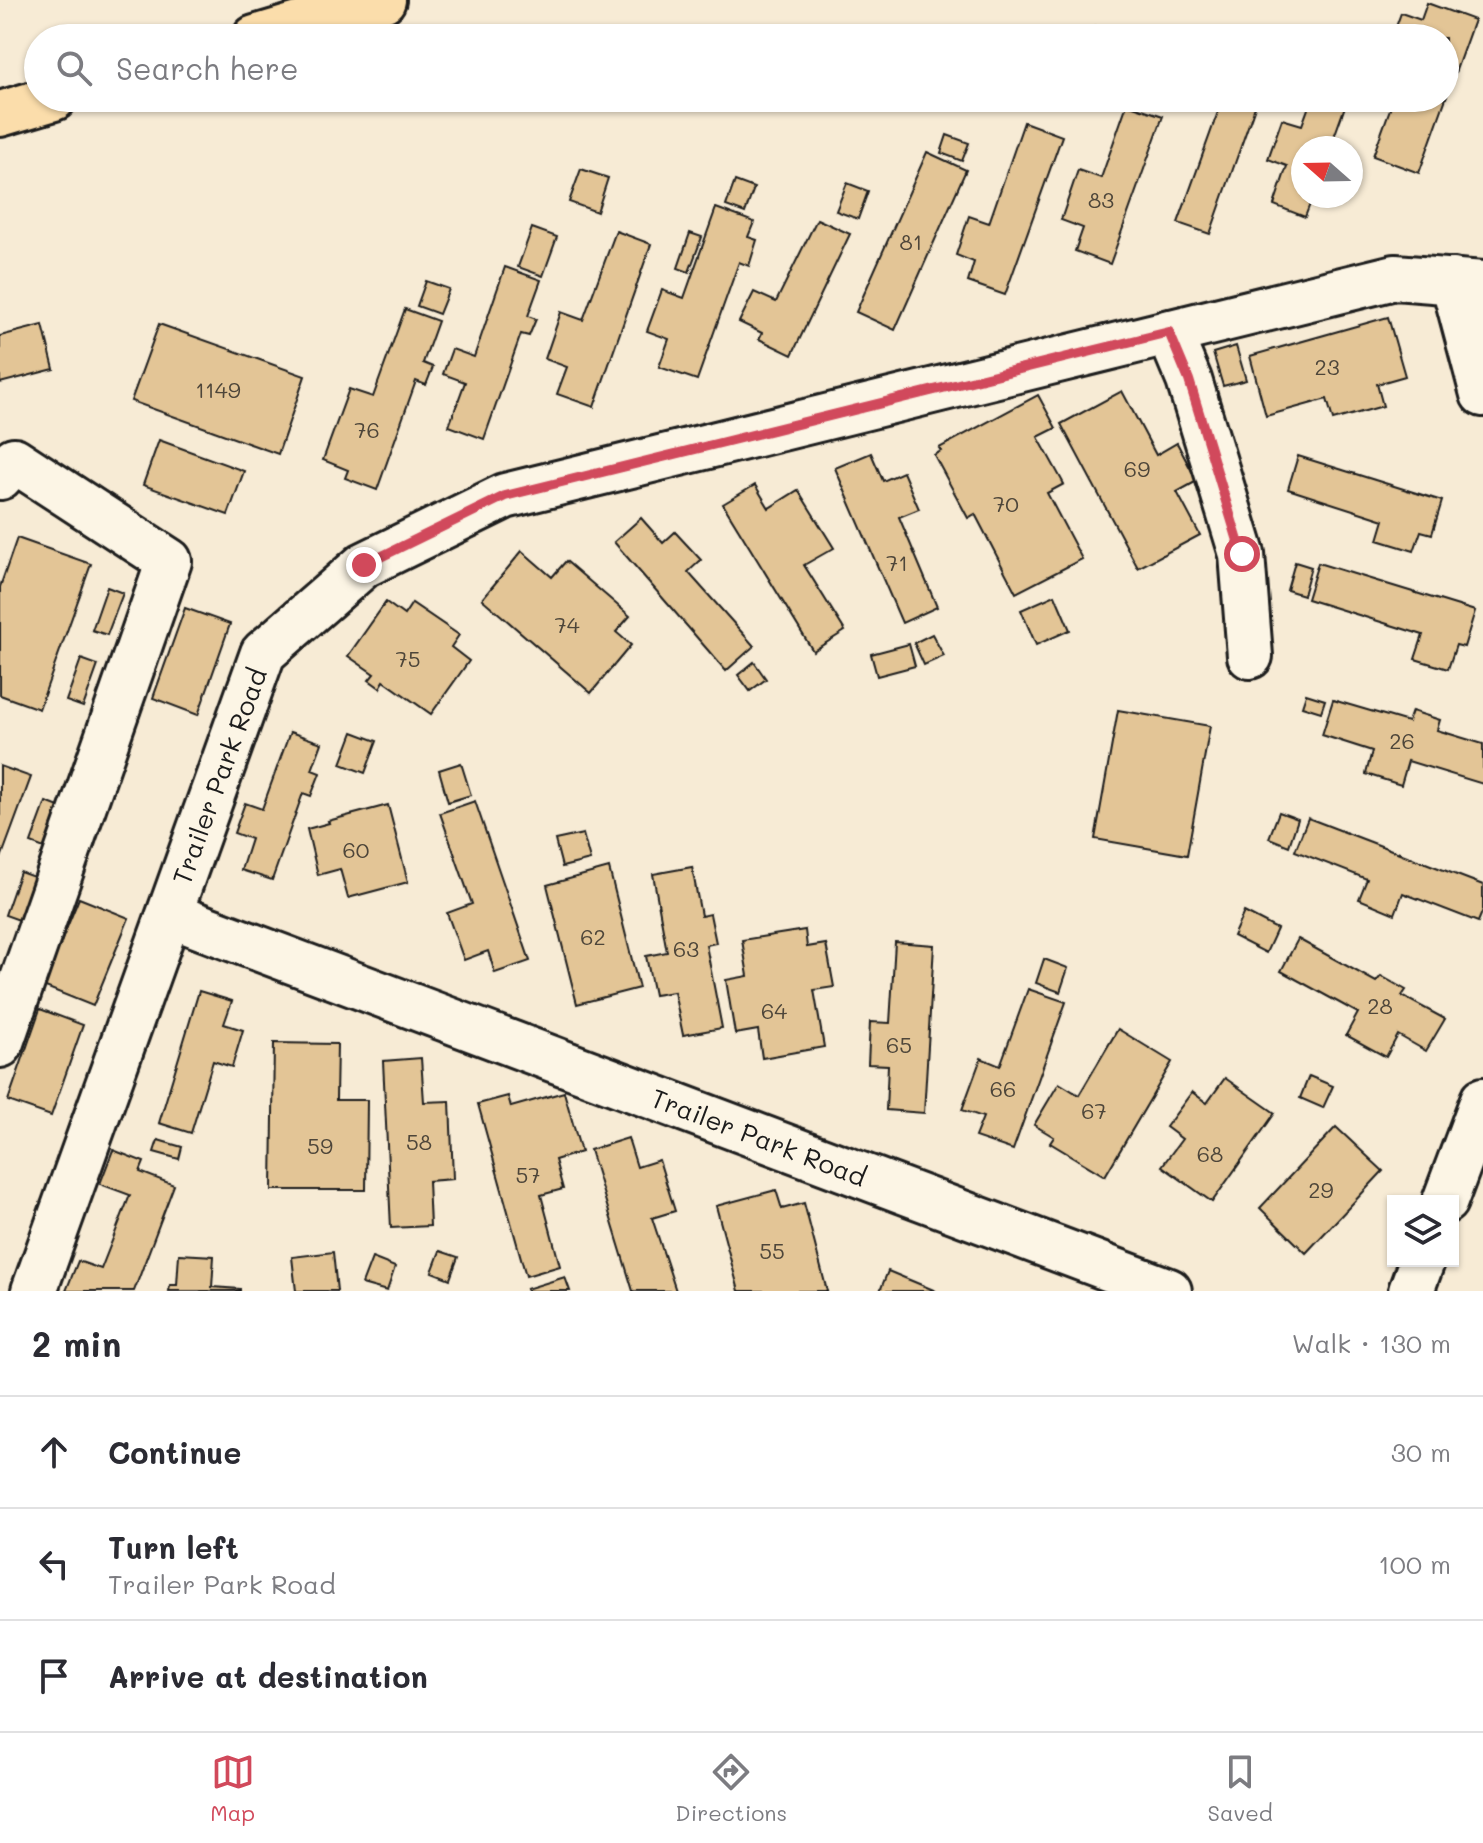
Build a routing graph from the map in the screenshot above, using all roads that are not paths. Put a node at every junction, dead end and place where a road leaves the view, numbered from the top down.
1 (383, 0) edge
2 (302, 24) edge
3 (24, 107) edge
4 (0, 114) edge
5 (1468, 283) edge
6 (1169, 332) junction
7 (1483, 394) edge
8 (0, 477) edge
9 (1250, 656) dead end
10 (170, 915) junction
11 (0, 1045) edge
12 (1483, 1100) edge
13 (1447, 1195) edge
14 (1420, 1267) edge
15 (34, 1291) edge
16 (1169, 1291) edge
17 (1411, 1291) edge

1 - 2 highway
3 - 4 highway
5 - 6 lane, Trailer Park Road
5 - 7 lane, Trailer Park Road
6 - 9 lane
6 - 10 lane, Trailer Park Road
8 - 11 lane
10 - 15 lane, Trailer Park Road
10 - 16 lane, Trailer Park Road
12 - 13 lane
14 - 17 lane

